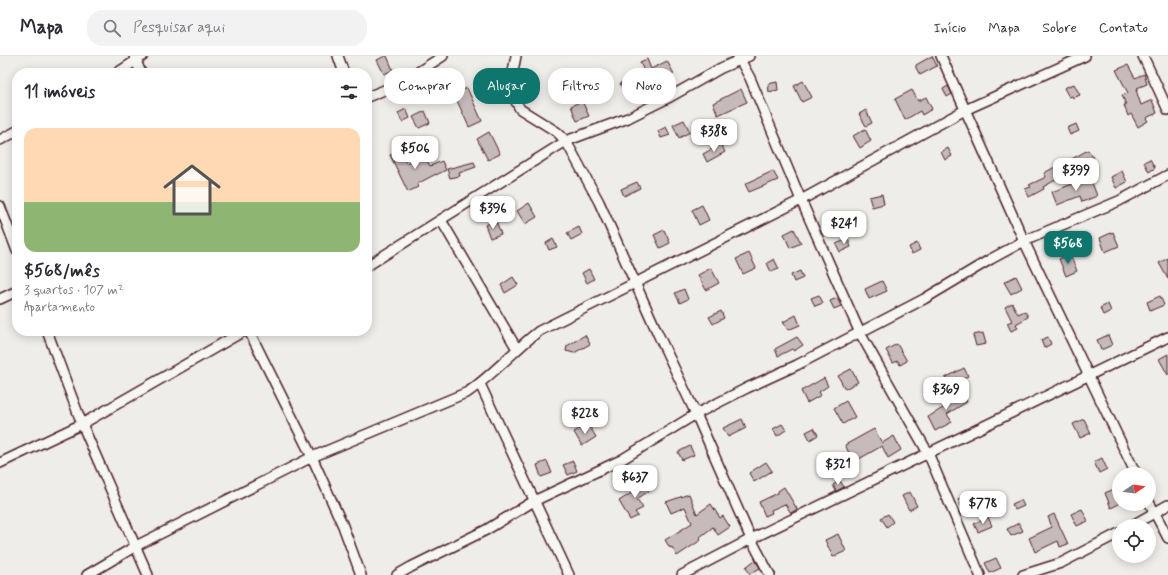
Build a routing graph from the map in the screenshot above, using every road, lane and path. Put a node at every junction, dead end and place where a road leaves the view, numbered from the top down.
1 (338, 56) edge
2 (443, 56) edge
3 (516, 56) edge
4 (941, 56) edge
5 (1085, 56) edge
6 (1143, 56) edge
7 (138, 57) edge
8 (742, 57) edge
9 (124, 68) edge
10 (141, 68) edge
11 (342, 68) edge
12 (372, 95) edge
13 (965, 110) junction
14 (1168, 110) edge
15 (12, 134) edge
16 (0, 140) edge
17 (566, 141) junction
18 (1168, 175) edge
19 (801, 200) junction
20 (1, 212) edge
21 (441, 220) junction
22 (12, 239) edge
23 (1024, 242) junction
24 (372, 263) edge
25 (635, 283) junction
26 (12, 293) edge
27 (0, 299) edge
28 (860, 333) junction
29 (49, 336) edge
30 (235, 336) edge
31 (251, 336) edge
32 (1168, 337) edge
33 (517, 349) junction
34 (1088, 376) junction
35 (480, 384) junction
36 (696, 414) junction
37 (82, 424) junction
38 (928, 453) junction
39 (312, 458) junction
40 (0, 463) edge
41 (1133, 467) edge
42 (534, 501) junction
43 (1168, 505) edge
44 (1154, 512) junction
45 (1142, 519) edge
46 (1112, 537) edge
47 (1168, 538) edge
48 (751, 539) junction
49 (136, 546) junction
50 (87, 575) edge
51 (148, 575) edge
52 (361, 575) edge
53 (397, 575) edge
54 (569, 575) edge
55 (682, 575) edge
56 (770, 575) edge
57 (980, 575) edge
58 (1022, 575) edge

1 - 11 street
2 - 12 street
3 - 17 street
4 - 13 street
5 - 13 street
6 - 14 street
7 - 9 street
7 - 10 street
8 - 17 street
8 - 19 street
13 - 19 street
13 - 23 street
15 - 16 street
17 - 21 street
17 - 25 street
18 - 23 street
19 - 25 street
19 - 28 street
20 - 22 street
21 - 24 street
21 - 33 street
23 - 28 street
23 - 34 street
25 - 33 street
25 - 36 street
26 - 27 street
28 - 36 street
28 - 38 street
29 - 37 street
30 - 37 street
31 - 39 street
32 - 34 street
33 - 35 street
34 - 38 street
34 - 41 street
35 - 39 street
35 - 42 street
36 - 42 street
36 - 48 street
37 - 40 street
37 - 49 street
38 - 48 street
38 - 57 street
39 - 49 street
39 - 52 street
42 - 53 street
42 - 54 street
43 - 44 street
44 - 45 street
44 - 47 street
46 - 58 street
48 - 55 street
48 - 56 street
49 - 50 street
49 - 51 street

